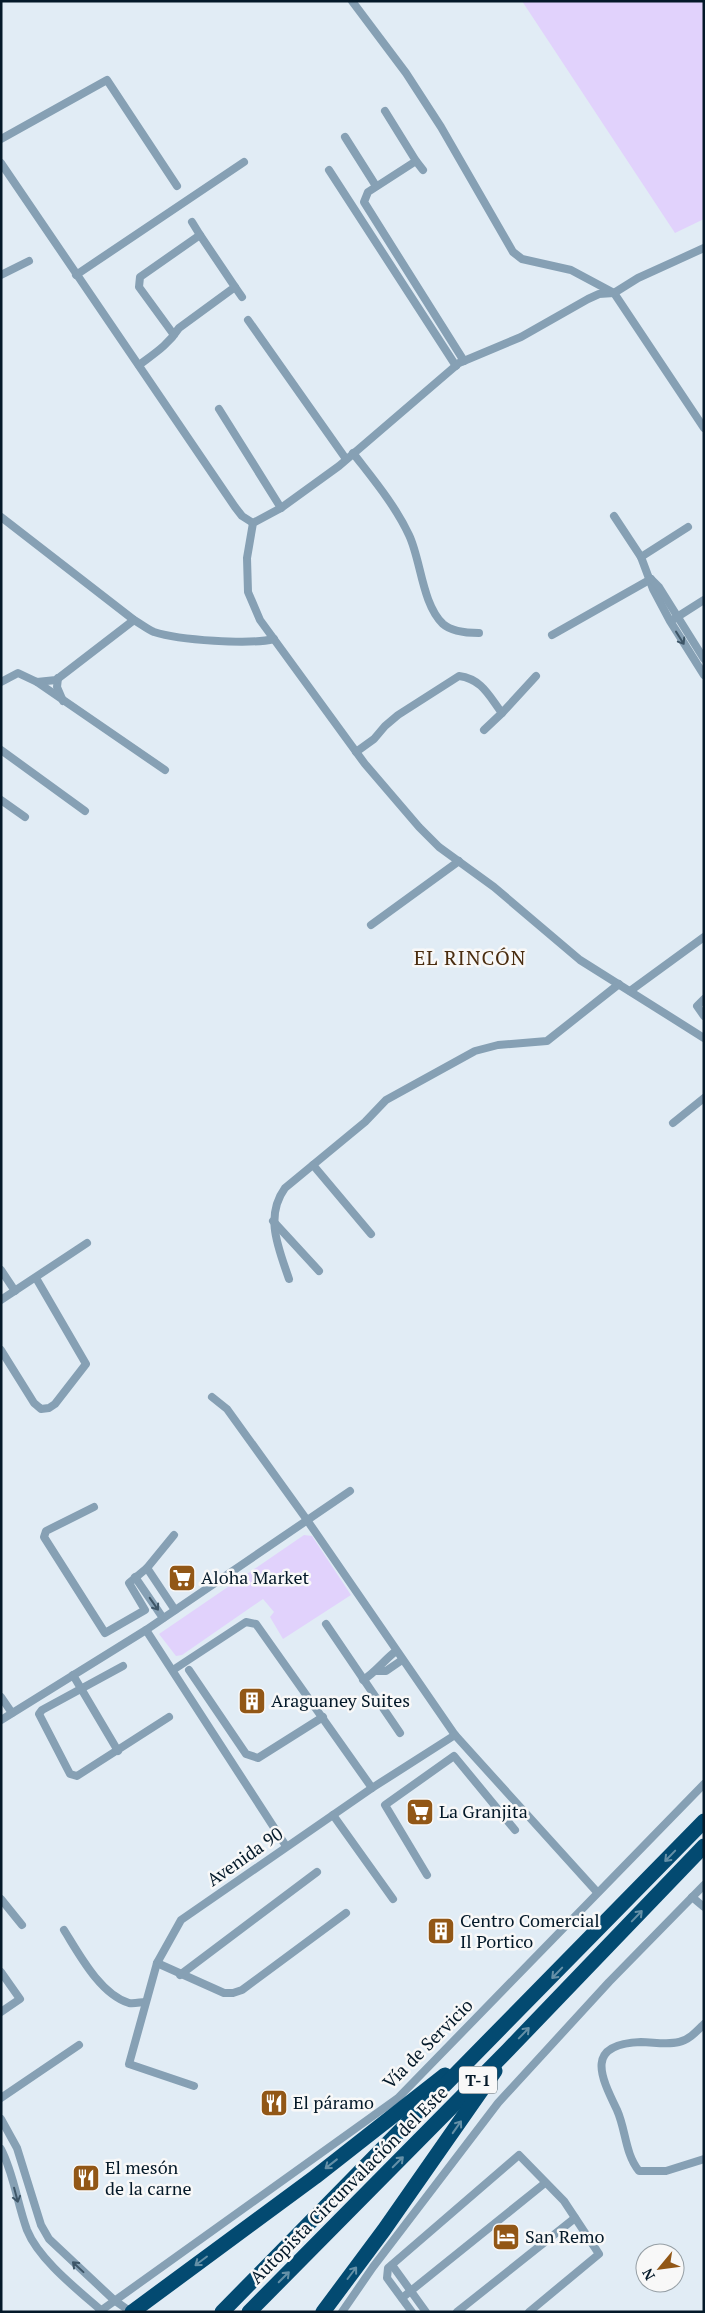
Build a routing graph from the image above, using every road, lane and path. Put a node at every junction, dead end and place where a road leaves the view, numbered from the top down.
1 (352, 1) edge
2 (385, 111) dead end
3 (345, 137) dead end
4 (1, 139) edge
5 (416, 161) junction
6 (244, 162) dead end
7 (1, 163) edge
8 (329, 170) dead end
9 (423, 170) dead end
10 (177, 186) dead end
11 (376, 186) junction
12 (192, 222) dead end
13 (200, 235) junction
14 (704, 248) edge
15 (29, 261) dead end
16 (1, 275) edge
17 (76, 275) junction
18 (235, 287) junction
19 (614, 293) junction
20 (242, 297) dead end
21 (248, 320) dead end
22 (174, 335) junction
23 (464, 361) junction
24 (139, 364) junction
25 (456, 366) junction
26 (219, 409) dead end
27 (704, 428) edge
28 (350, 456) junction
29 (282, 508) junction
30 (614, 516) dead end
31 (1, 518) edge
32 (253, 523) junction
33 (688, 527) dead end
34 (641, 557) junction
35 (651, 579) junction
36 (704, 600) edge
37 (674, 619) junction
38 (134, 620) junction
39 (479, 633) dead end
40 (552, 635) dead end
41 (274, 639) junction
42 (704, 659) edge
43 (701, 666) edge
44 (704, 675) edge
45 (536, 676) dead end
46 (58, 678) junction
47 (1, 682) edge
48 (37, 682) junction
49 (63, 700) junction
50 (502, 713) junction
51 (484, 730) dead end
52 (1, 750) edge
53 (356, 752) junction
54 (165, 770) dead end
55 (1, 800) edge
56 (85, 810) dead end
57 (25, 817) dead end
58 (459, 861) junction
59 (371, 924) dead end
60 (704, 937) edge
61 (618, 984) junction
62 (630, 991) junction
63 (704, 999) edge
64 (704, 1016) edge
65 (704, 1038) edge
66 (704, 1098) edge
67 (673, 1124) dead end
68 (313, 1165) junction
69 (273, 1221) junction
70 (370, 1234) dead end
71 (87, 1243) dead end
72 (1, 1270) edge
73 (319, 1271) dead end
74 (36, 1278) junction
75 (289, 1279) dead end
76 (15, 1291) junction
77 (3, 1296) edge
78 (1, 1350) edge
79 (212, 1397) dead end
80 (350, 1491) dead end
81 (94, 1507) dead end
82 (307, 1520) junction
83 (174, 1535) dead end
84 (147, 1568) junction
85 (135, 1577) junction
86 (175, 1610) junction
87 (164, 1618) junction
88 (326, 1624) dead end
89 (146, 1630) junction
90 (396, 1651) junction
91 (402, 1660) junction
92 (123, 1666) dead end
93 (173, 1670) junction
94 (189, 1670) dead end
95 (377, 1671) junction
96 (73, 1675) junction
97 (363, 1680) junction
98 (81, 1690) junction
99 (1, 1697) edge
100 (12, 1713) junction
101 (323, 1717) junction
102 (169, 1718) dead end
103 (1, 1720) edge
104 (400, 1733) dead end
105 (455, 1735) junction
106 (118, 1750) junction
107 (471, 1752) junction
108 (459, 1762) junction
109 (704, 1784) edge
110 (372, 1788) junction
111 (333, 1815) junction
112 (704, 1821) edge
113 (514, 1830) dead end
114 (286, 1846) junction
115 (704, 1846) edge
116 (317, 1872) dead end
117 (427, 1875) dead end
118 (704, 1885) edge
119 (597, 1892) junction
120 (692, 1897) junction
121 (1, 1899) edge
122 (393, 1899) dead end
123 (704, 1907) edge
124 (346, 1913) dead end
125 (22, 1925) dead end
126 (64, 1930) dead end
127 (157, 1963) junction
128 (1, 1972) edge
129 (180, 1975) junction
130 (145, 2002) junction
131 (1, 2012) edge
132 (704, 2024) edge
133 (494, 2038) junction
134 (79, 2045) dead end
135 (508, 2050) junction
136 (194, 2086) dead end
137 (1, 2098) edge
138 (1, 2119) edge
139 (1, 2149) edge
140 (704, 2159) edge
141 (545, 2183) junction
142 (575, 2218) junction
143 (49, 2239) junction
144 (37, 2247) junction
145 (392, 2265) junction
146 (411, 2291) junction
147 (402, 2298) junction
148 (114, 2300) junction
149 (101, 2311) edge
150 (131, 2312) edge
151 (222, 2312) edge
152 (249, 2312) edge
153 (323, 2312) edge
154 (342, 2312) edge
155 (412, 2312) edge
156 (426, 2312) edge
157 (457, 2312) edge
158 (529, 2312) edge

1 - 19 street
2 - 5 street
3 - 11 street
4 - 10 street
5 - 9 street
5 - 11 street
6 - 17 street
7 - 17 street
8 - 25 street
11 - 23 street
12 - 13 street
13 - 18 street
13 - 22 street
14 - 19 street
15 - 16 street
17 - 24 street
18 - 20 street
18 - 22 street
19 - 23 street
19 - 27 street
21 - 28 street
22 - 24 street
23 - 25 street
24 - 32 street
25 - 28 street
26 - 29 street
28 - 29 street
28 - 39 street
29 - 32 street
30 - 34 street
31 - 38 street
32 - 41 street
33 - 34 street
34 - 35 street
35 - 37 street
35 - 40 street
36 - 37 street
37 - 42 street
37 -> 43 street
38 - 41 street
38 - 46 street
41 - 53 street
43 - 44 street
45 - 50 street
46 - 48 street
46 - 49 street
47 - 48 street
48 - 49 street
49 - 54 street
50 - 51 street
50 - 53 street
52 - 56 street
53 - 58 street
55 - 57 street
58 - 59 street
58 - 61 street
60 - 62 street
61 - 62 street
61 - 68 street
62 - 65 street
63 - 64 street
66 - 67 street
68 - 69 street
68 - 70 street
69 - 73 street
69 - 75 street
71 - 74 street
72 - 76 street
74 - 76 street
74 - 78 street
76 - 77 street
79 - 82 street
80 - 82 street
81 - 85 street
82 - 86 street
82 - 90 street
83 - 84 street
84 - 85 street
84 - 86 street
85 -> 87 street
86 - 87 street
87 - 89 street
88 - 97 street
89 - 93 street
89 - 96 street
90 - 91 street
90 - 95 street
91 - 95 street
91 - 105 street
92 - 98 street
93 - 101 street
93 - 114 street
94 - 101 street
95 - 97 street
96 - 98 street
96 - 100 street
97 - 104 street
98 - 106 street
98 - 106 street
99 - 100 street
100 - 103 street
101 - 110 street
102 - 106 street
105 - 107 street
105 - 110 street, Avenida 90
107 - 108 street
107 - 119 street
108 - 113 street
108 - 117 street
109 - 119 street, Vía de Servicio
110 - 111 street, Avenida 90
111 - 114 street, Avenida 90
111 - 122 street
112 -> 133 highway, Autopista Circunvalación del Este / T-1
114 - 127 street, Avenida 90
135 -> 115 highway, Autopista Circunvalación del Este / T-1
116 - 129 street
118 - 120 street
119 - 148 street, Vía de Servicio
120 - 123 street
120 - 154 street
121 - 125 street
124 - 129 street
126 - 130 street
127 - 129 street
127 - 130 street, Avenida 90
128 - 131 street
130 - 136 street, Avenida 90
132 - 140 street
133 -> 150 highway
133 - 151 highway, Autopista Circunvalación del Este / T-1
134 - 137 street
152 -> 135 highway, Autopista Circunvalación del Este / T-1
153 -> 135 highway
138 - 143 street
139 -> 144 street
141 - 142 street
141 - 145 street
141 - 146 street
142 - 157 street
142 - 158 street
143 - 144 street
148 -> 143 street
144 - 149 street
145 - 146 street
145 - 147 street
146 - 147 street
146 - 156 street
147 - 155 street
148 - 149 street, Vía de Servicio
148 - 150 street

